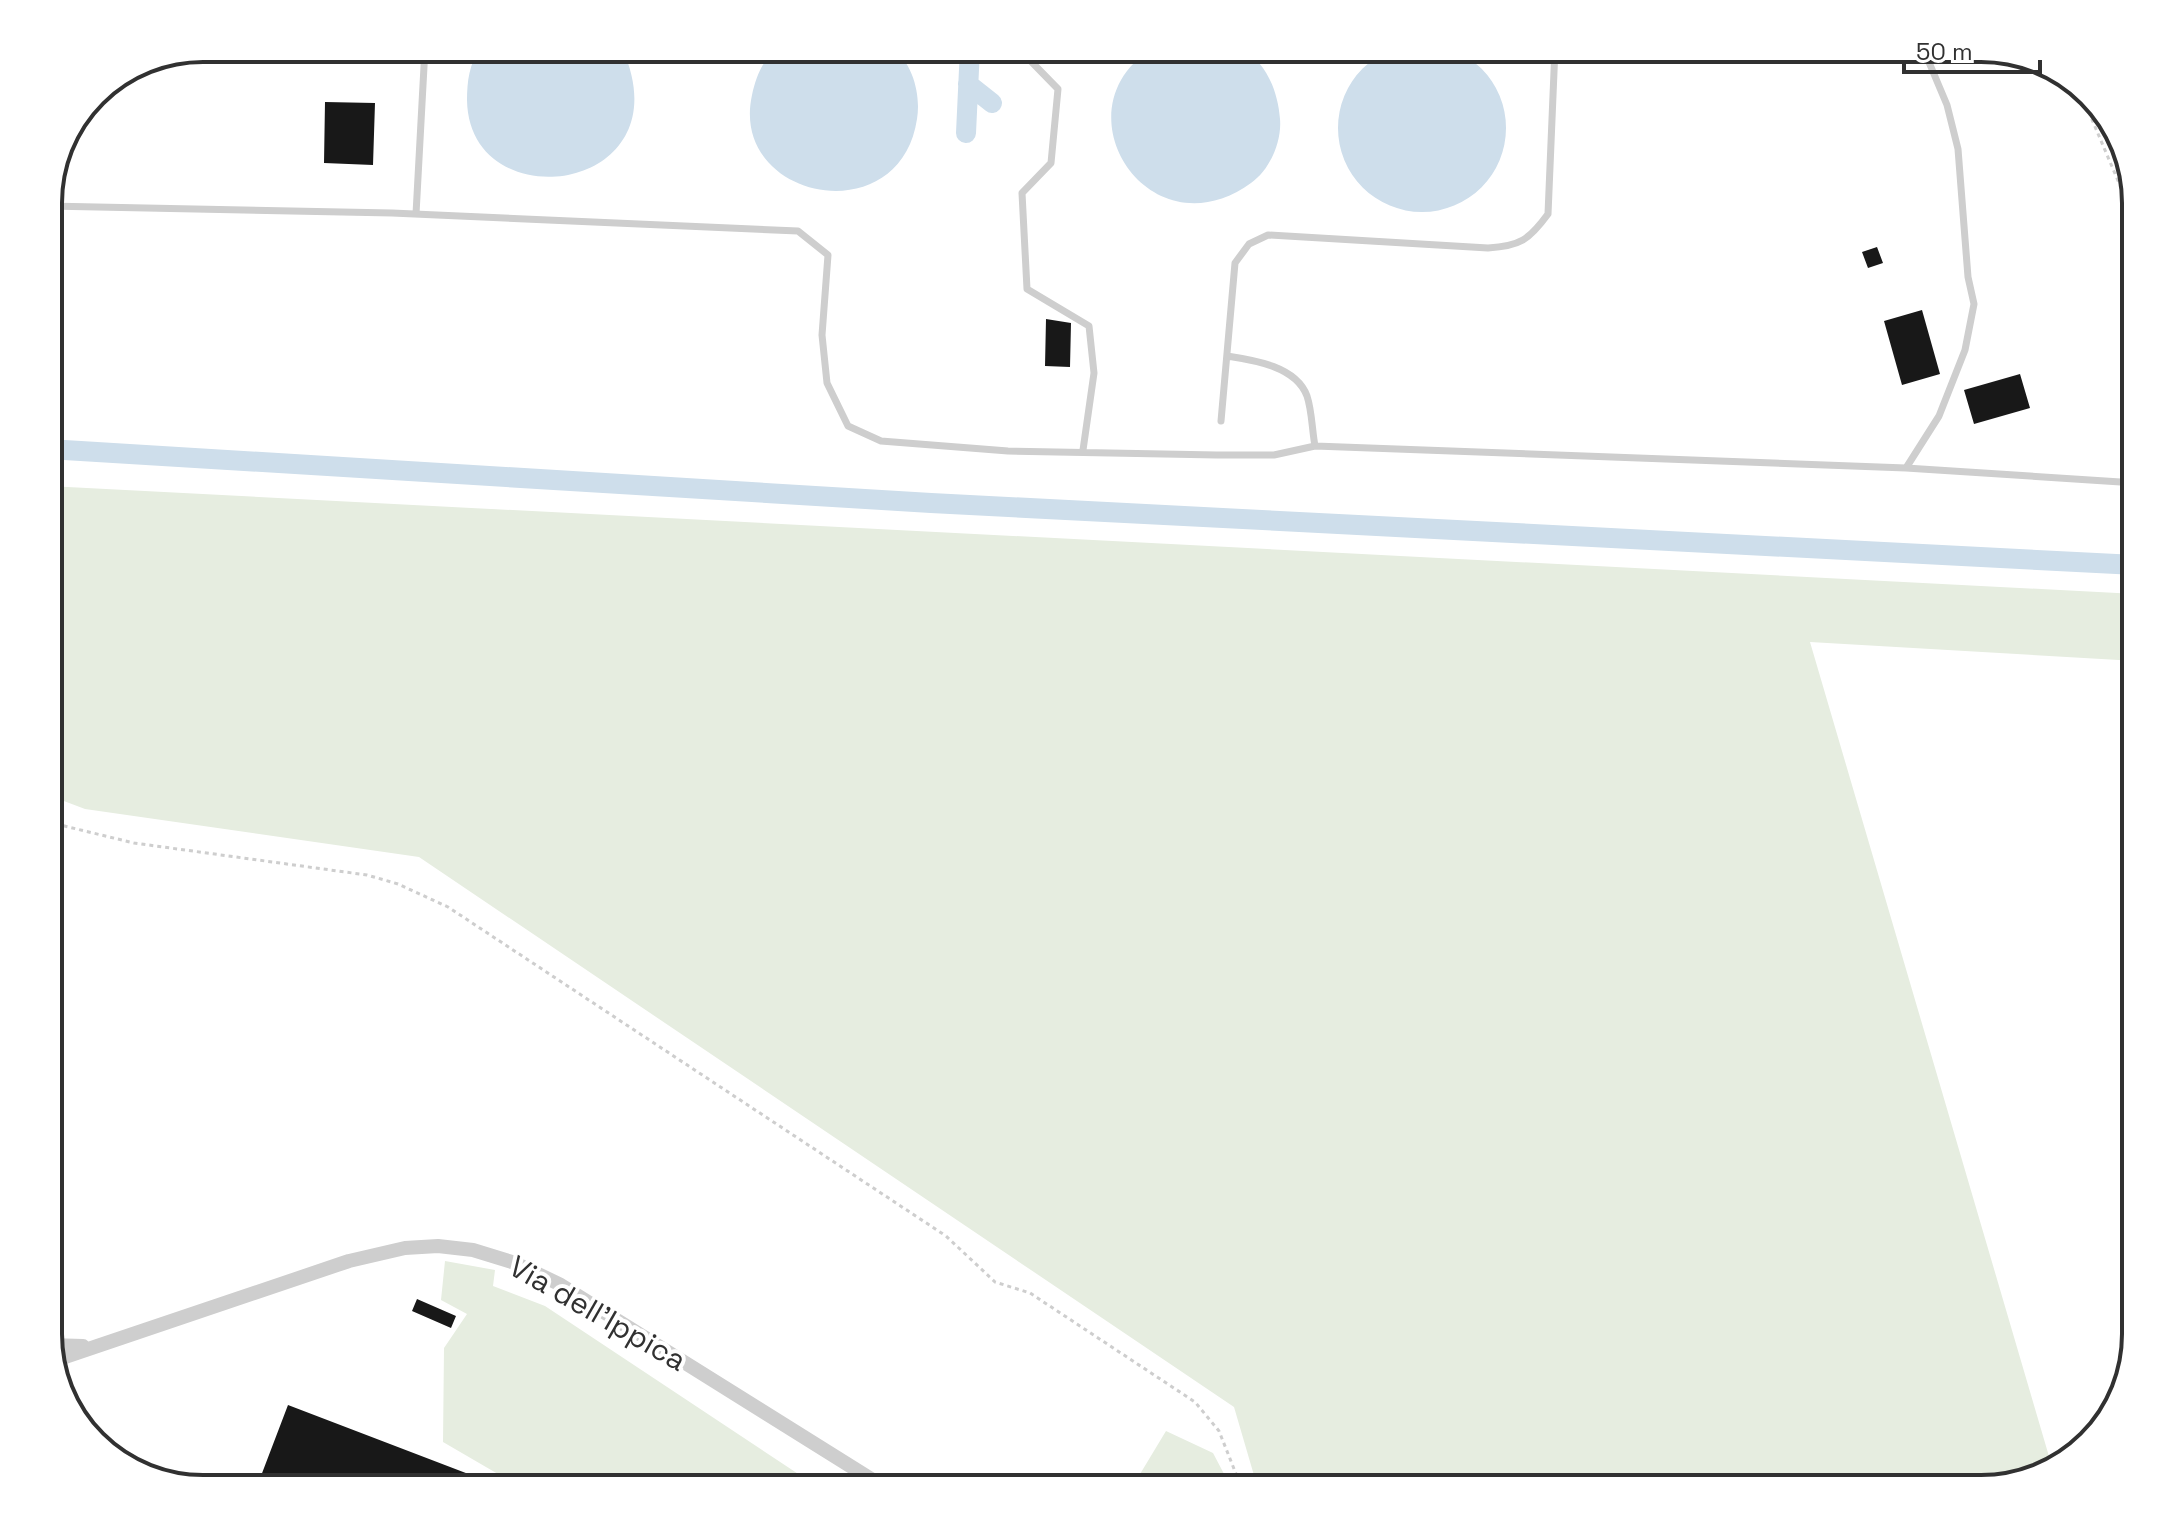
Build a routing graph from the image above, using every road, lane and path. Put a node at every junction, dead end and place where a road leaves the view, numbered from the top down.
1 (424, 62) edge
2 (1032, 62) edge
3 (1554, 62) edge
4 (1929, 62) edge
5 (2089, 113) edge
6 (2121, 188) edge
7 (62, 206) edge
8 (416, 214) junction
9 (1227, 356) junction
10 (1221, 421) dead end
11 (1315, 446) junction
12 (1083, 450) junction
13 (1906, 468) junction
14 (2122, 482) edge
15 (62, 825) edge
16 (62, 1345) edge
17 (91, 1346) junction
18 (64, 1357) edge
19 (865, 1475) edge
20 (1236, 1475) edge

1 - 8 lane
2 - 12 lane
3 - 9 lane
4 - 13 lane
5 - 6 path
7 - 8 lane
8 - 12 lane
9 - 10 lane
9 - 11 lane
11 - 12 lane
11 - 13 lane
13 - 14 lane
15 - 20 path
16 - 17 street
17 - 18 street, Via dell'Ippica
17 - 19 street, Via dell'Ippica

